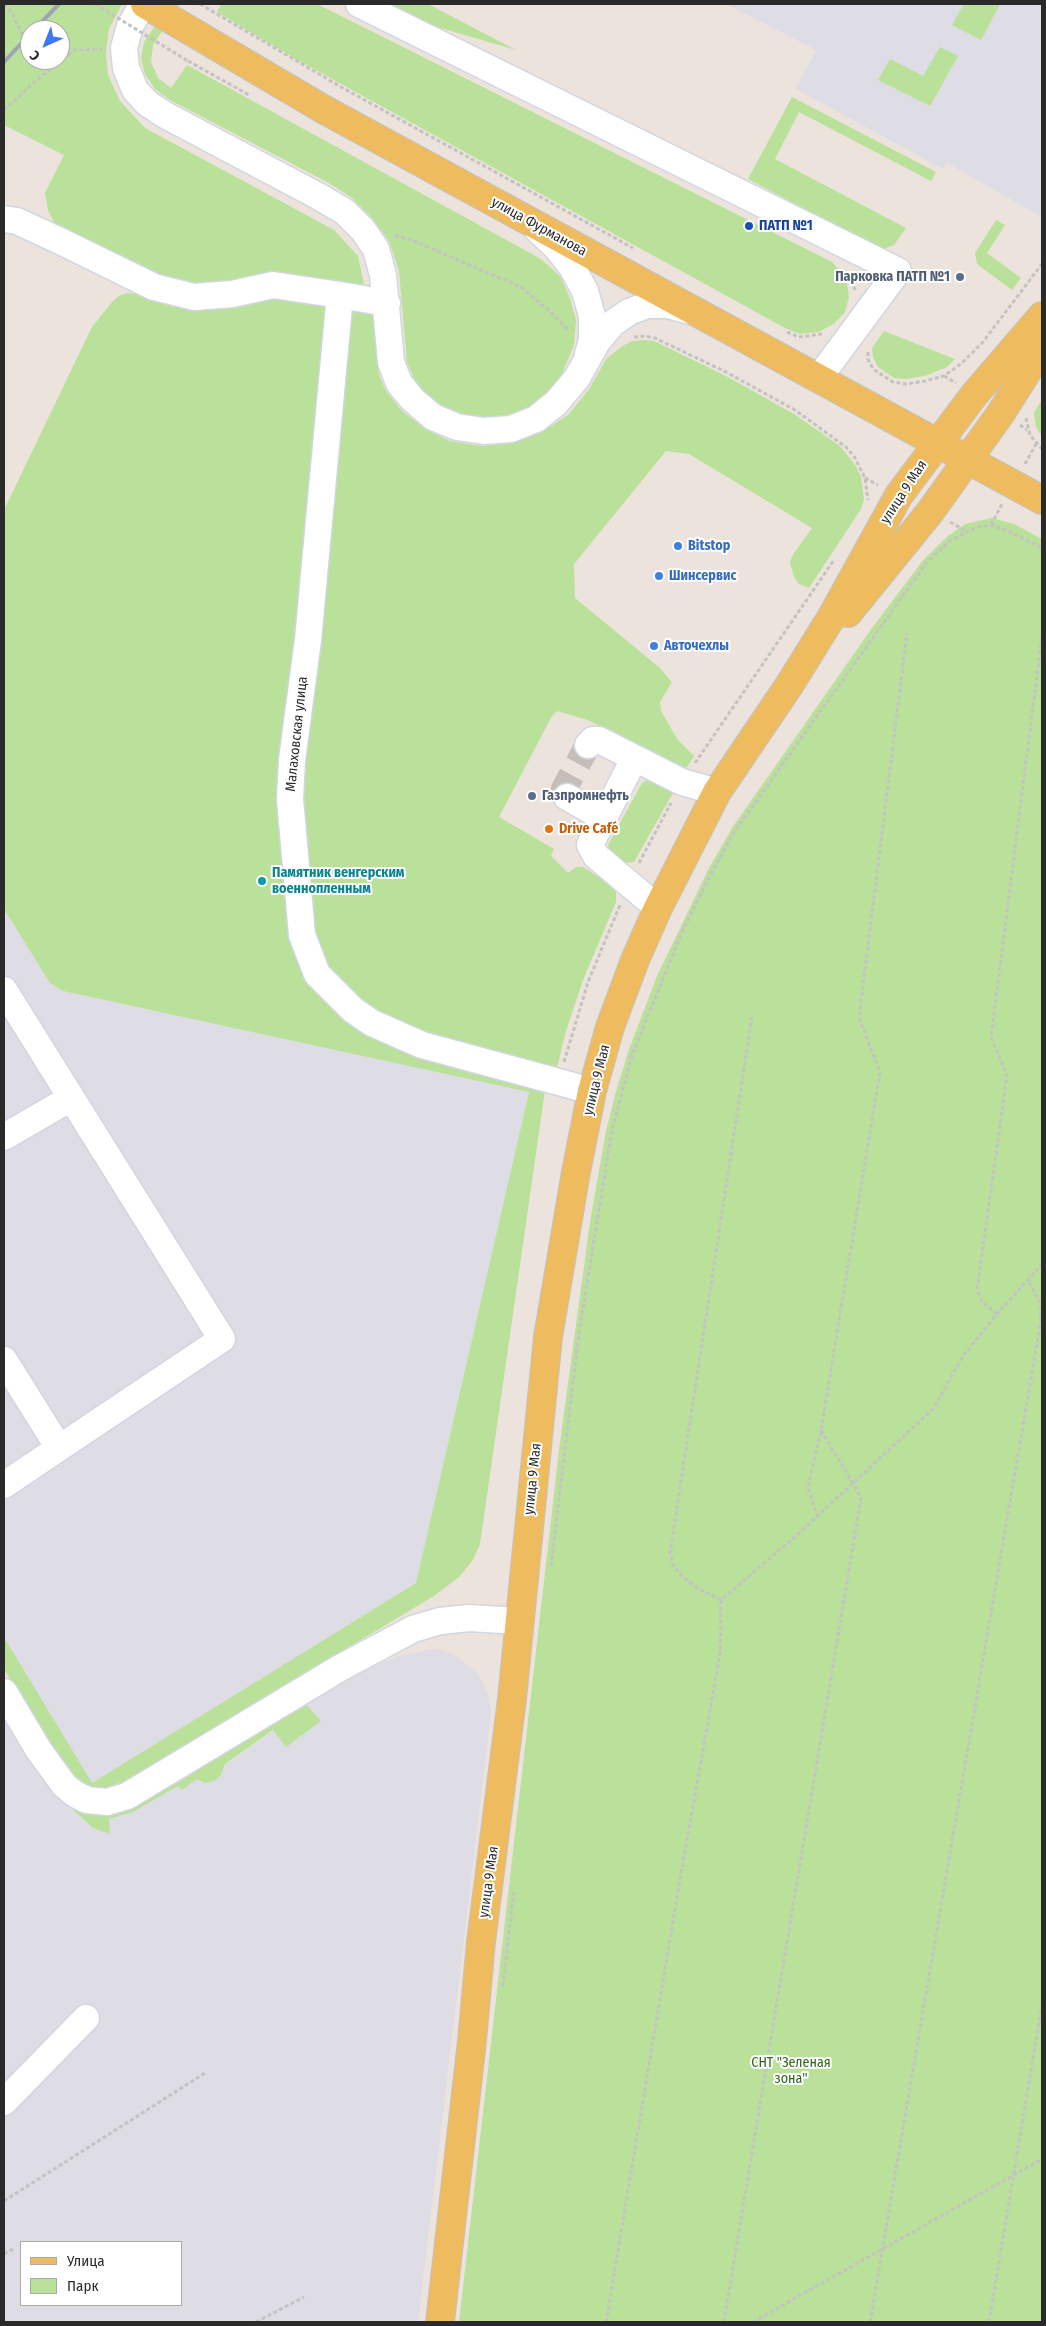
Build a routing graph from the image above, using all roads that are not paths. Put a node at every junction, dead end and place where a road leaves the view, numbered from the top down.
1 (359, 4) edge
2 (137, 6) edge
3 (4, 219) edge
4 (527, 220) junction
5 (340, 295) junction
6 (387, 303) junction
7 (691, 311) junction
8 (1042, 316) edge
9 (1042, 348) edge
10 (588, 356) junction
11 (818, 379) junction
12 (937, 444) junction
13 (968, 461) junction
14 (1042, 500) edge
15 (790, 684) junction
16 (588, 745) dead end
17 (634, 759) junction
18 (717, 792) junction
19 (567, 797) dead end
20 (602, 818) junction
21 (658, 908) junction
22 (4, 990) edge
23 (592, 1091) junction
24 (71, 1098) junction
25 (4, 1137) edge
26 (4, 1360) edge
27 (59, 1448) junction
28 (4, 1485) edge
29 (519, 1621) junction
30 (4, 1692) edge
31 (86, 2018) dead end
32 (4, 2102) edge
33 (440, 2322) edge

1 - 11 street
2 - 4 main road, улица Фурманова
2 - 6 street
3 - 5 street
4 - 7 main road, улица Фурманова
4 - 10 street
5 - 6 street
5 - 23 street, Малаховская улица
6 - 10 street
7 - 10 street
7 - 11 main road, улица Фурманова
8 - 12 main road, улица 9 Мая
9 - 13 main road, улица 9 Мая
11 - 12 main road, улица Фурманова
12 - 13 main road, улица Фурманова
12 - 15 main road, улица 9 Мая
13 - 14 main road, улица Фурманова
13 - 15 main road, улица 9 Мая
15 - 18 main road, улица 9 Мая
16 - 17 street
17 - 18 street
17 - 20 street
18 - 21 main road, улица 9 Мая
19 - 20 street
20 - 21 street
21 - 23 main road, улица 9 Мая
22 - 24 street
23 - 29 main road, улица 9 Мая
24 - 25 street
24 - 27 street
26 - 27 street
27 - 28 street
29 - 30 street
29 - 33 main road, улица 9 Мая
31 - 32 street

